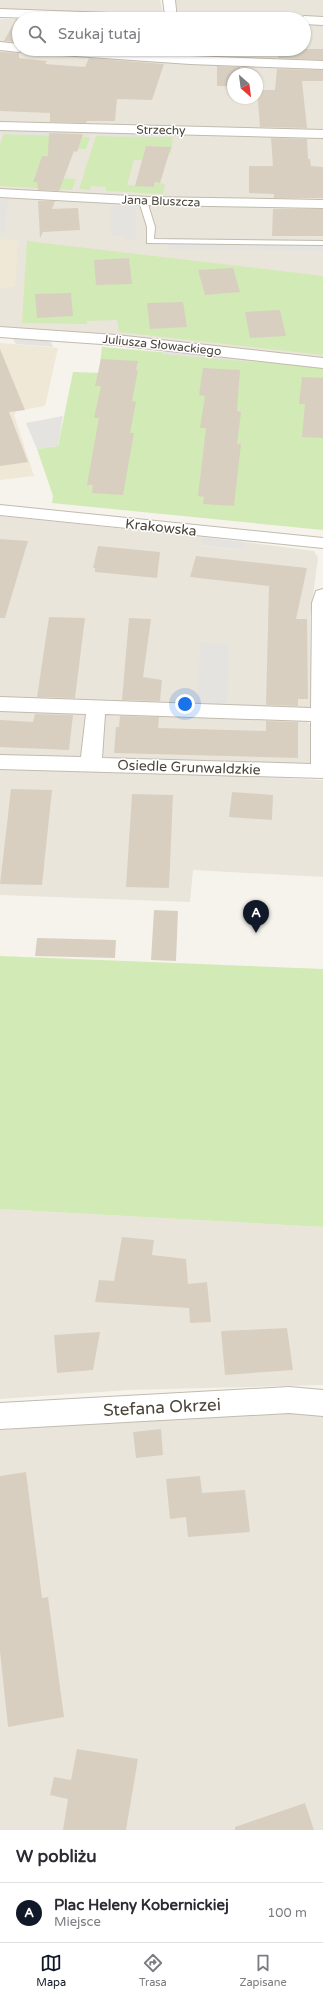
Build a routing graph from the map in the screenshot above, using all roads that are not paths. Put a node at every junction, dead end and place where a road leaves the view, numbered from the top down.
1 (169, 0) edge
2 (170, 12) edge
3 (0, 13) edge
4 (12, 13) edge
5 (311, 20) edge
6 (323, 21) edge
7 (0, 46) edge
8 (12, 47) edge
9 (115, 56) edge
10 (323, 65) edge
11 (0, 126) edge
12 (323, 134) edge
13 (0, 193) edge
14 (143, 201) junction
15 (323, 204) edge
16 (323, 244) edge
17 (0, 332) edge
18 (323, 363) edge
19 (0, 510) edge
20 (323, 543) edge
21 (323, 595) edge
22 (0, 704) edge
23 (96, 707) junction
24 (319, 715) junction
25 (0, 762) edge
26 (91, 764) junction
27 (323, 1403) edge
28 (0, 1416) edge

1 - 2 street
3 - 4 street
5 - 6 street
7 - 8 street
9 - 10 street
11 - 12 street, Strzechy
13 - 14 street, Jana Bluszcza
14 - 15 street, Jana Bluszcza
14 - 16 lane
17 - 18 street, Juliusza Słowackiego
19 - 20 street, Krakowska
21 - 24 street, Osiedle Grunwaldzkie
22 - 23 street
23 - 24 street
23 - 26 street
24 - 26 street, Osiedle Grunwaldzkie
25 - 26 street, Osiedle Grunwaldzkie
27 - 28 street, Stefana Okrzei

